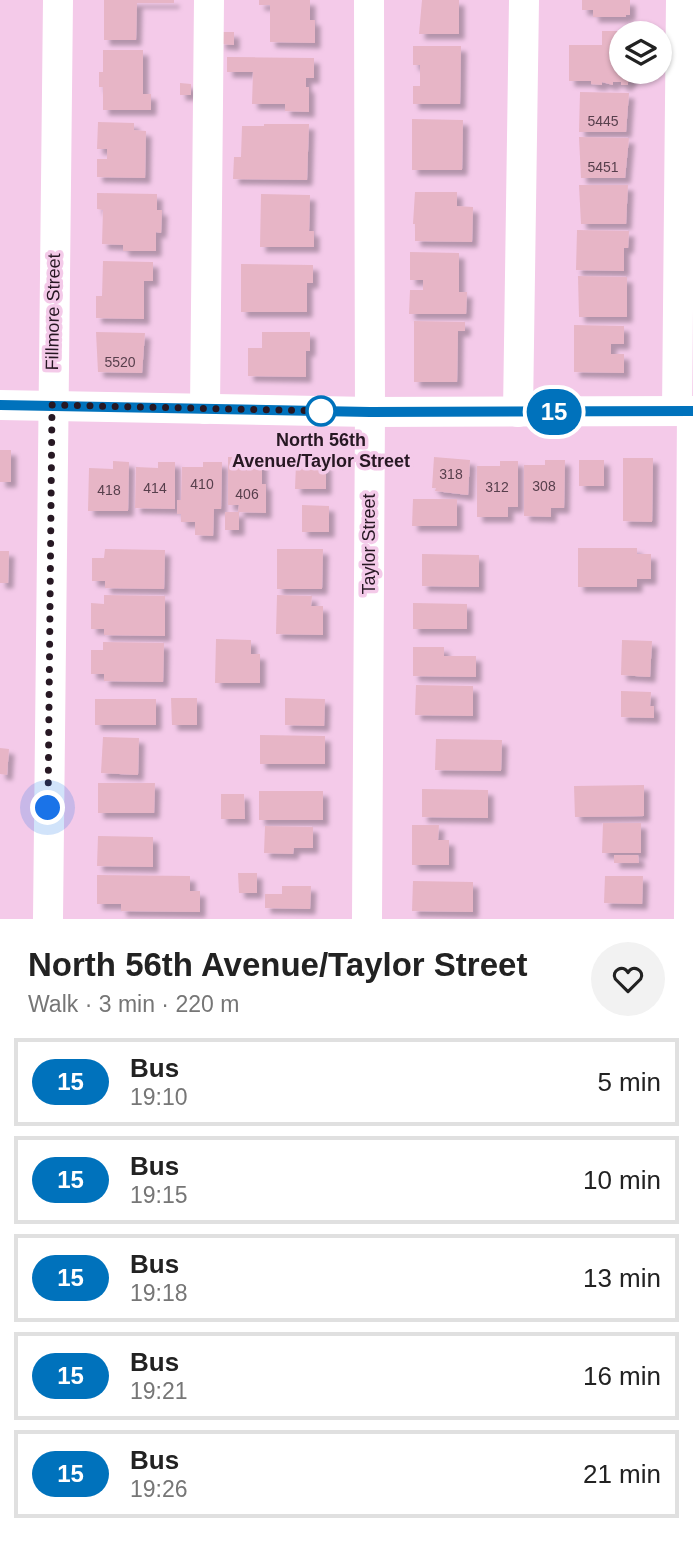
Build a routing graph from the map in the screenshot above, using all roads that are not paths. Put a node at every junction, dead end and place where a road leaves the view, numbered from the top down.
1 (58, 0) edge
2 (209, 0) edge
3 (369, 0) edge
4 (524, 0) edge
5 (681, 0) edge
6 (0, 405) edge
7 (52, 405) junction
8 (205, 409) junction
9 (687, 411) edge
10 (370, 412) junction
11 (518, 412) junction
12 (48, 919) edge
13 (367, 919) edge
14 (689, 919) edge

1 - 7 street, Fillmore Street
2 - 8 street
3 - 10 street, Taylor Street
4 - 11 street
5 - 9 street
6 - 7 street
7 - 8 street
7 - 12 street, Fillmore Street
8 - 10 street
9 - 11 street
9 - 14 street
10 - 11 street
10 - 13 street, Taylor Street

